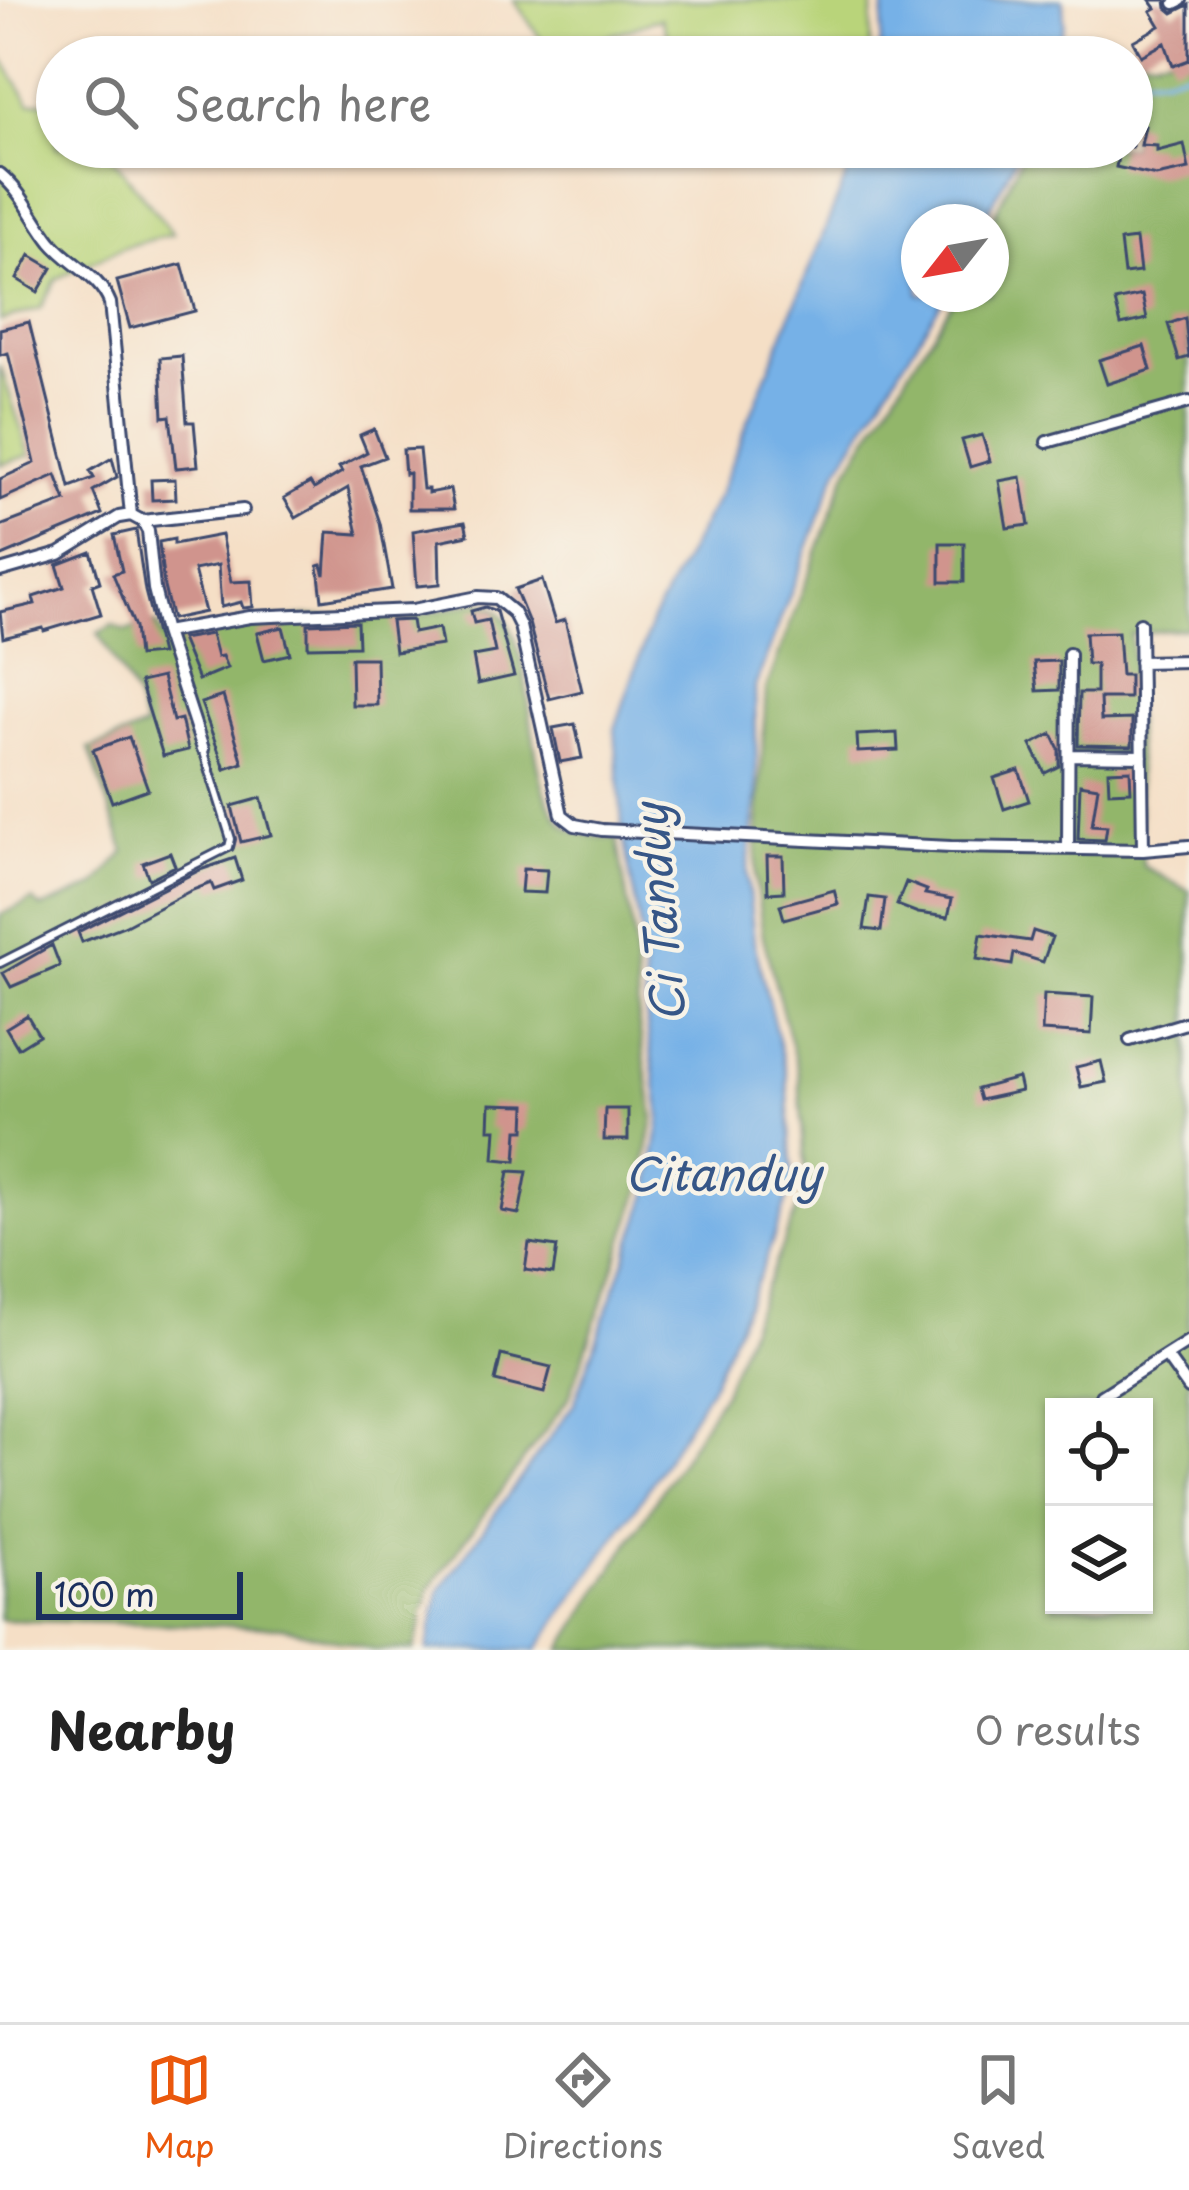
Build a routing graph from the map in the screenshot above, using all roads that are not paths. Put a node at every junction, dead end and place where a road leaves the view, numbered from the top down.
1 (0, 174) edge
2 (1189, 402) edge
3 (1047, 442) dead end
4 (243, 509) dead end
5 (137, 518) junction
6 (0, 571) edge
7 (1140, 623) dead end
8 (165, 632) junction
9 (1069, 654) dead end
10 (1189, 661) edge
11 (1140, 662) junction
12 (203, 749) joint
13 (1070, 755) junction
14 (1142, 756) junction
15 (1189, 846) edge
16 (1068, 849) junction
17 (1144, 850) junction
18 (0, 963) edge
19 (1189, 1022) edge
20 (1130, 1040) dead end
21 (1189, 1341) edge
22 (1166, 1355) junction
23 (1189, 1388) edge
24 (1102, 1396) dead end

1 - 5 street
2 - 3 street
4 - 5 street
5 - 6 street
5 - 8 street
7 - 11 street
8 - 12 street
8 - 16 street
9 - 13 street
10 - 11 street
11 - 14 street
12 - 18 lane
13 - 14 street
13 - 16 street
14 - 17 street
15 - 17 street
16 - 17 street
19 - 20 street
21 - 22 street
22 - 23 street
22 - 24 street

